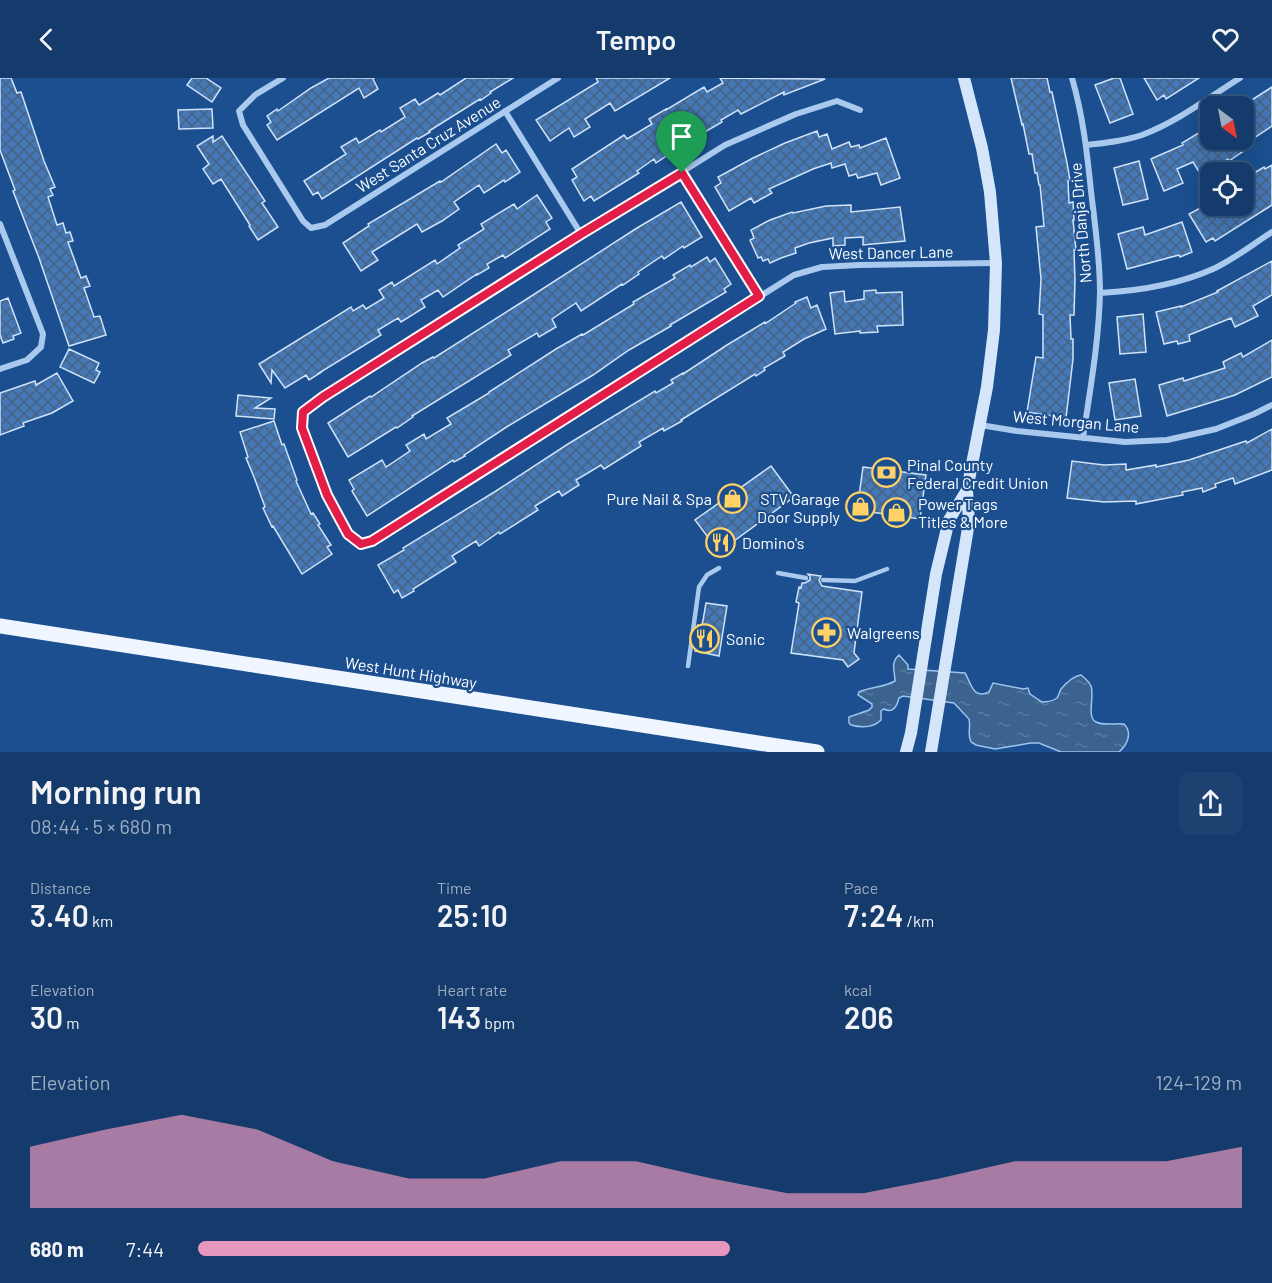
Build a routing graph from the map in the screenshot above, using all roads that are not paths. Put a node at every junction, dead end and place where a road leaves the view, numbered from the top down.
1 (283, 78) edge
2 (558, 78) edge
3 (964, 78) edge
4 (1072, 78) edge
5 (1240, 78) edge
6 (860, 110) dead end
7 (505, 111) junction
8 (1086, 145) junction
9 (682, 173) junction
10 (0, 224) edge
11 (1272, 232) edge
12 (581, 234) junction
13 (996, 263) junction
14 (1100, 293) junction
15 (759, 296) junction
16 (0, 369) edge
17 (1272, 405) edge
18 (980, 425) junction
19 (1083, 438) junction
20 (968, 490) junction
21 (719, 568) dead end
22 (887, 569) dead end
23 (778, 573) dead end
24 (806, 578) dead end
25 (823, 580) dead end
26 (0, 626) edge
27 (688, 666) dead end
28 (818, 752) edge
29 (906, 752) edge
30 (931, 752) edge

1 - 7 street, West Santa Cruz Avenue
2 - 7 street, West Santa Cruz Avenue
3 - 13 street
4 - 8 street, North Danja Drive
5 - 8 street
6 - 9 street
7 - 12 street
8 - 14 street, North Danja Drive
9 - 12 street
9 - 15 street
10 - 16 street
11 - 14 street
12 - 15 street, West Dancer Lane
13 - 15 street, West Dancer Lane
13 - 18 street
14 - 19 street, North Danja Drive
17 - 19 street, West Morgan Lane
18 - 19 street, West Morgan Lane
18 - 20 street
20 - 29 street
20 - 30 street
21 - 27 lane
22 - 25 lane
23 - 24 lane
26 - 28 main road, West Hunt Highway

